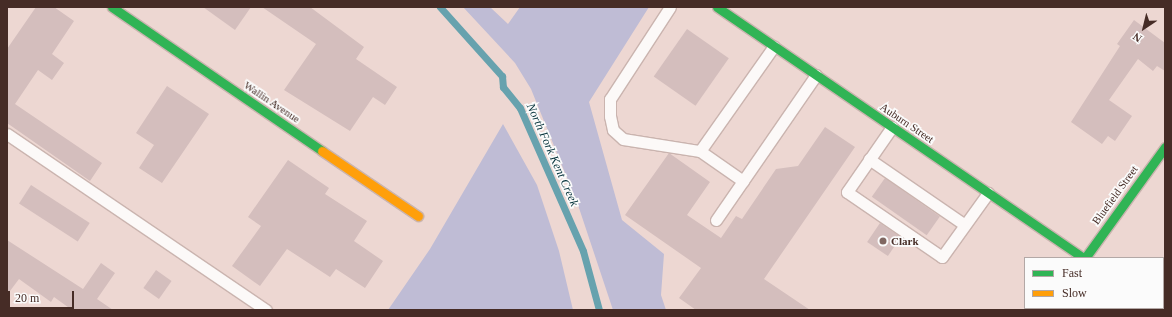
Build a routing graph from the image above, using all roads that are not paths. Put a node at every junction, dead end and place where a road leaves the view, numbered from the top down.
1 (112, 7) edge
2 (670, 7) edge
3 (717, 7) edge
4 (774, 46) junction
5 (816, 75) junction
6 (892, 127) junction
7 (7, 134) edge
8 (1165, 147) edge
9 (700, 151) junction
10 (869, 159) junction
11 (742, 181) junction
12 (988, 193) junction
13 (418, 216) dead end
14 (716, 220) dead end
15 (965, 225) junction
16 (1083, 257) edge
17 (1085, 257) edge
18 (266, 310) edge

1 - 13 street, Wallin Avenue
2 - 9 lane
3 - 4 street, Auburn Street
4 - 5 street, Auburn Street
4 - 9 lane
5 - 6 street, Auburn Street
5 - 11 lane
6 - 10 lane
6 - 12 street, Auburn Street
7 - 18 lane
8 - 17 street, Bluefield Street
9 - 11 lane
10 - 15 lane
10 - 15 lane
11 - 14 lane
12 - 15 lane
12 - 16 street, Auburn Street

